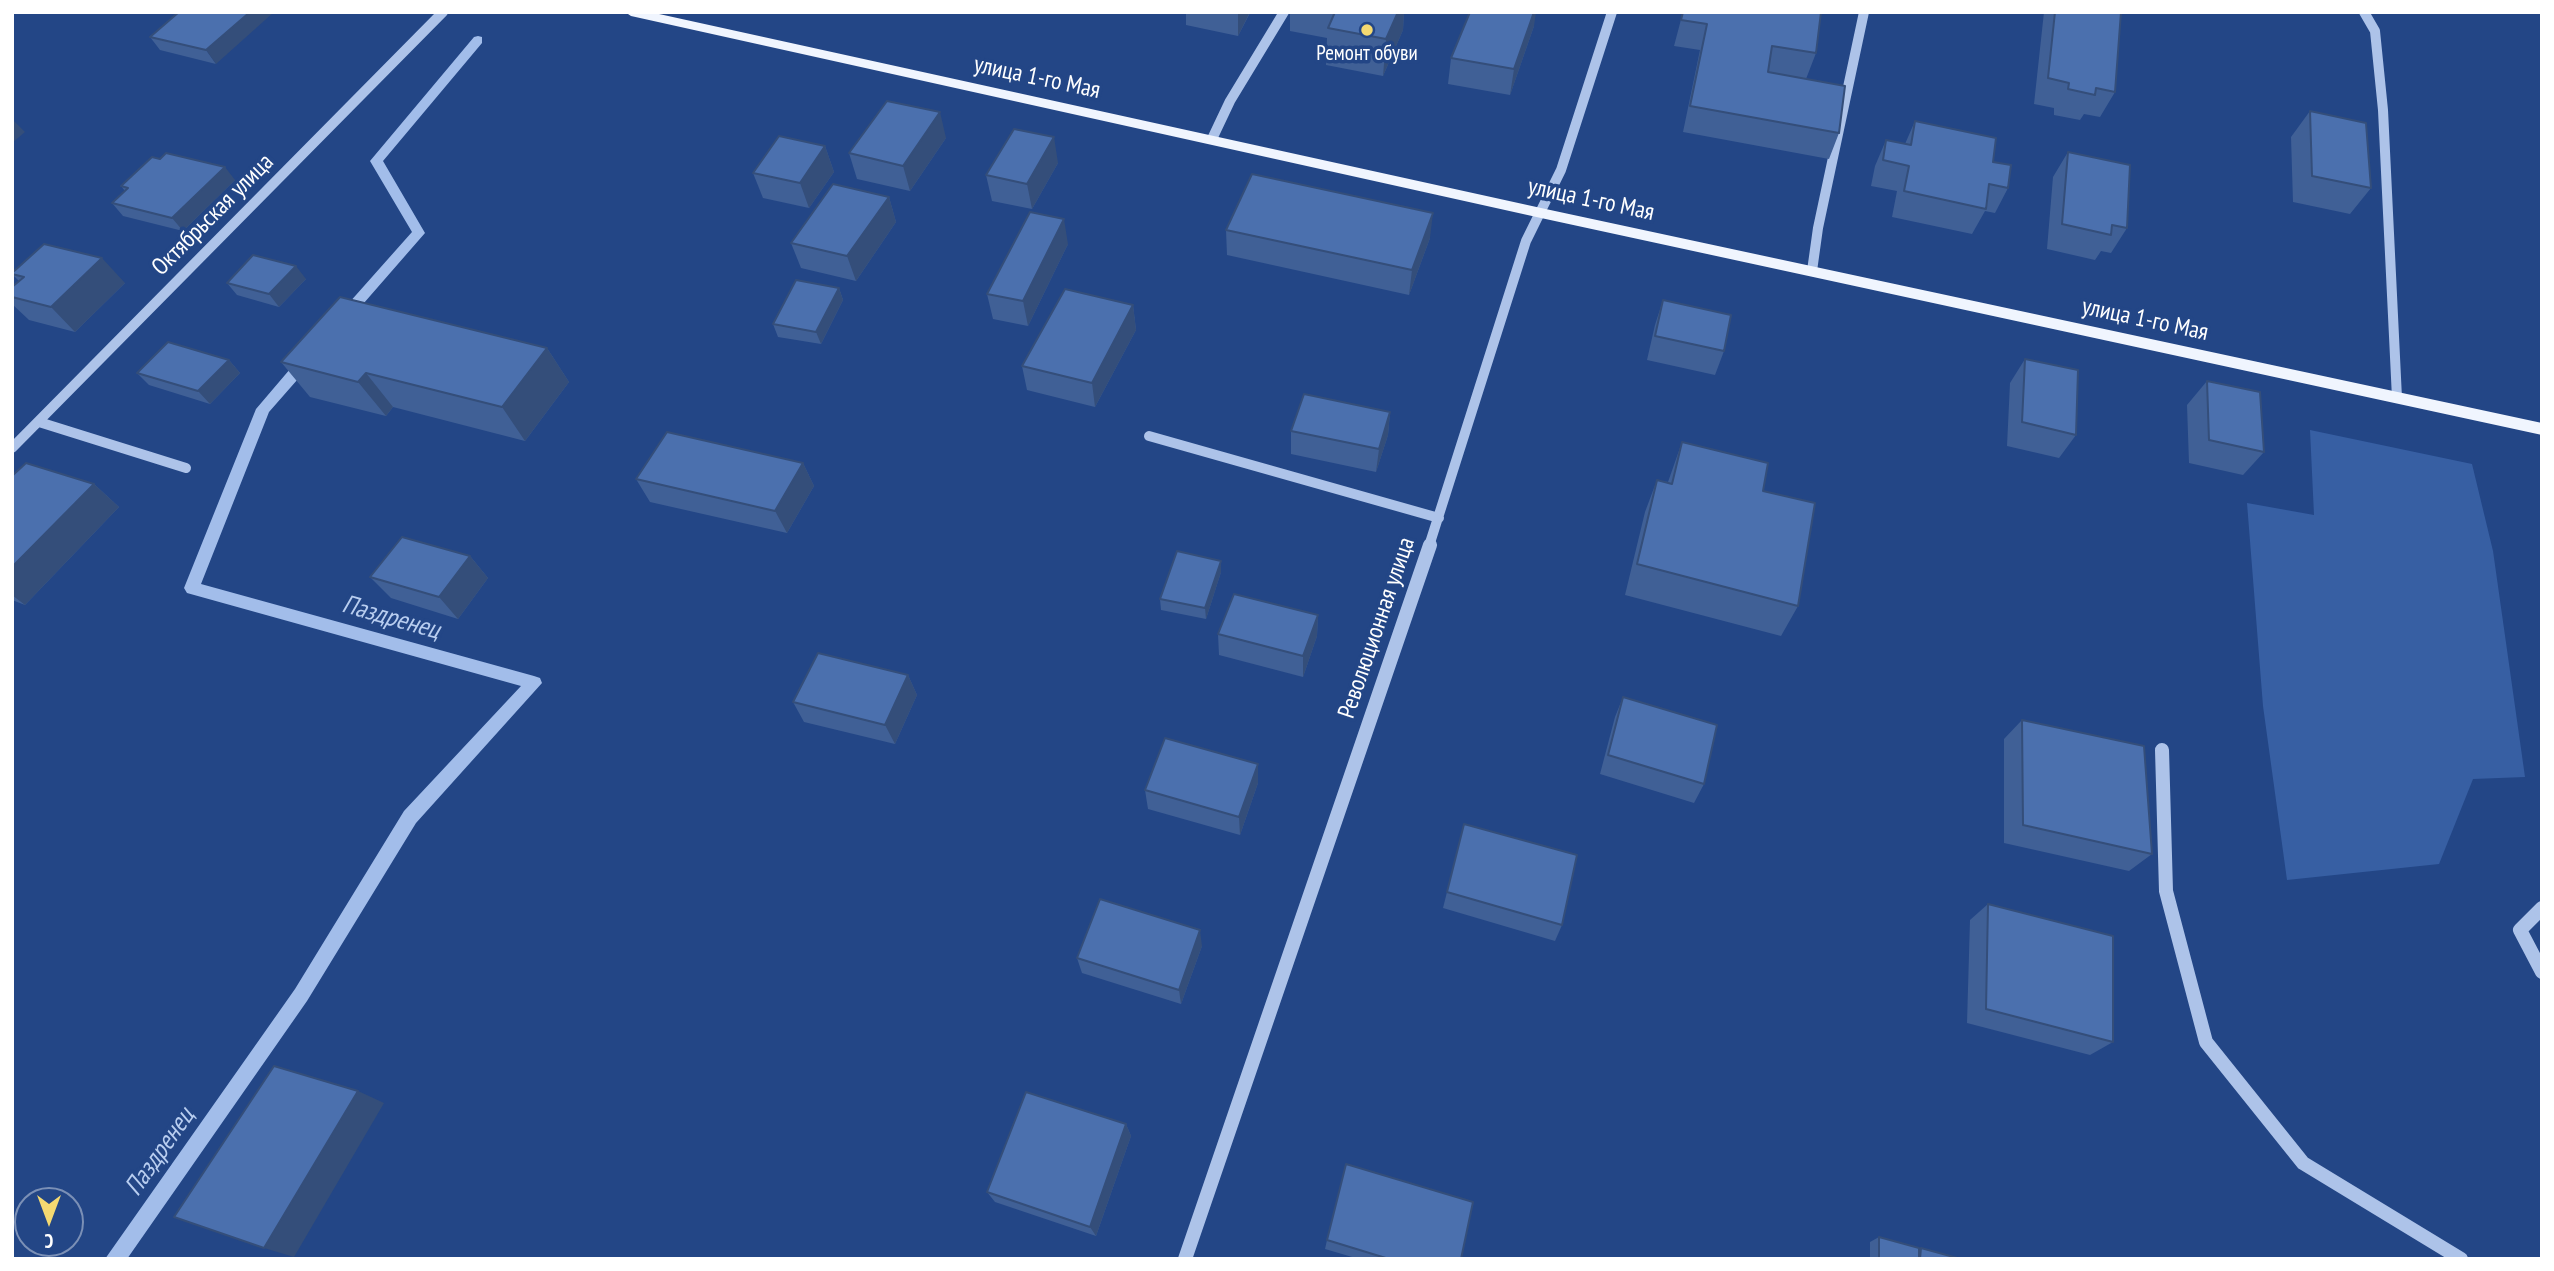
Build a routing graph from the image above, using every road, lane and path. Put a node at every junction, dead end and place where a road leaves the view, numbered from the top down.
1 (443, 12) edge
2 (631, 12) edge
3 (1284, 12) edge
4 (1612, 12) edge
5 (1864, 12) edge
6 (2364, 12) edge
7 (1212, 139) junction
8 (1541, 213) junction
9 (1812, 271) junction
10 (2397, 398) junction
11 (39, 422) junction
12 (2542, 429) edge
13 (1149, 436) dead end
14 (12, 448) edge
15 (186, 468) dead end
16 (1439, 517) junction
17 (2162, 750) dead end
18 (2542, 908) edge
19 (2542, 972) edge
20 (1185, 1259) edge
21 (2460, 1259) edge

1 - 11 street, Октябрьская улица
2 - 7 main road, улица 1-го Мая
3 - 7 street
4 - 8 street, Революционная улица
5 - 9 street
6 - 10 street
7 - 8 main road, улица 1-го Мая
8 - 9 main road, улица 1-го Мая
8 - 16 street, Революционная улица
9 - 10 main road, улица 1-го Мая
10 - 12 main road, улица 1-го Мая
11 - 14 street, Октябрьская улица
11 - 15 street
13 - 16 street
16 - 20 street, Революционная улица
17 - 21 street
18 - 19 street

